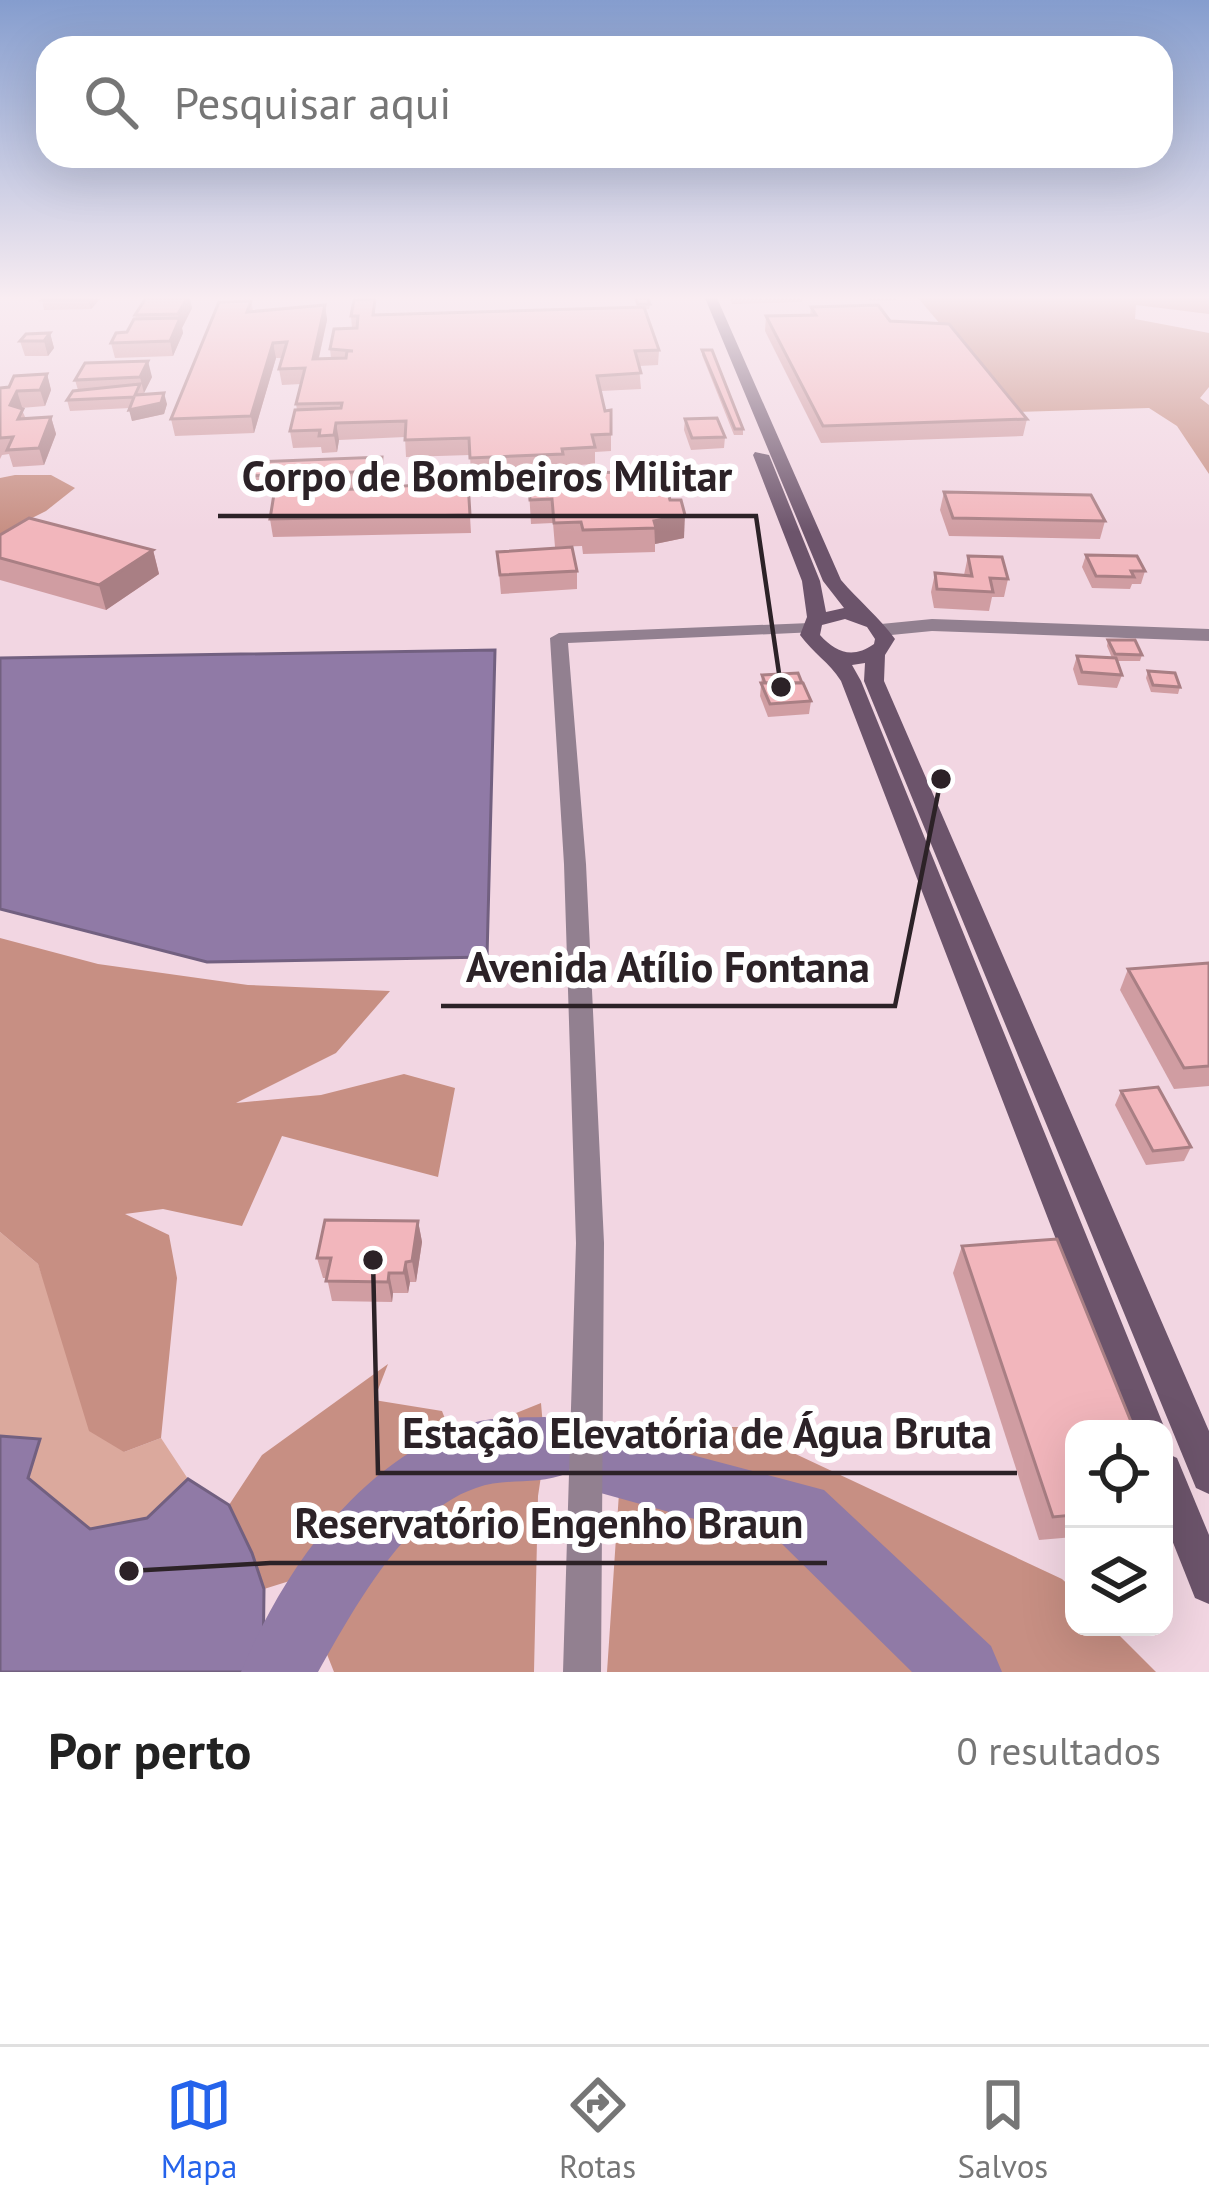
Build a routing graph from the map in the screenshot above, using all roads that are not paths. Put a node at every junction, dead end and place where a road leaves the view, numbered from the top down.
1 (728, 376) edge
2 (734, 376) edge
3 (862, 617) junction
4 (813, 622) junction
5 (1209, 635) edge
6 (878, 642) junction
7 (837, 658) junction
8 (1144, 1420) edge
9 (1209, 1475) edge
10 (1173, 1494) edge
11 (1209, 1584) edge
12 (582, 1672) edge

1 - 4 main road
2 - 3 main road
3 - 4 main road
3 - 6 main road
4 - 7 main road
4 - 12 street
5 - 6 street
6 - 7 main road
6 - 9 main road
7 - 8 main road
10 - 11 main road

